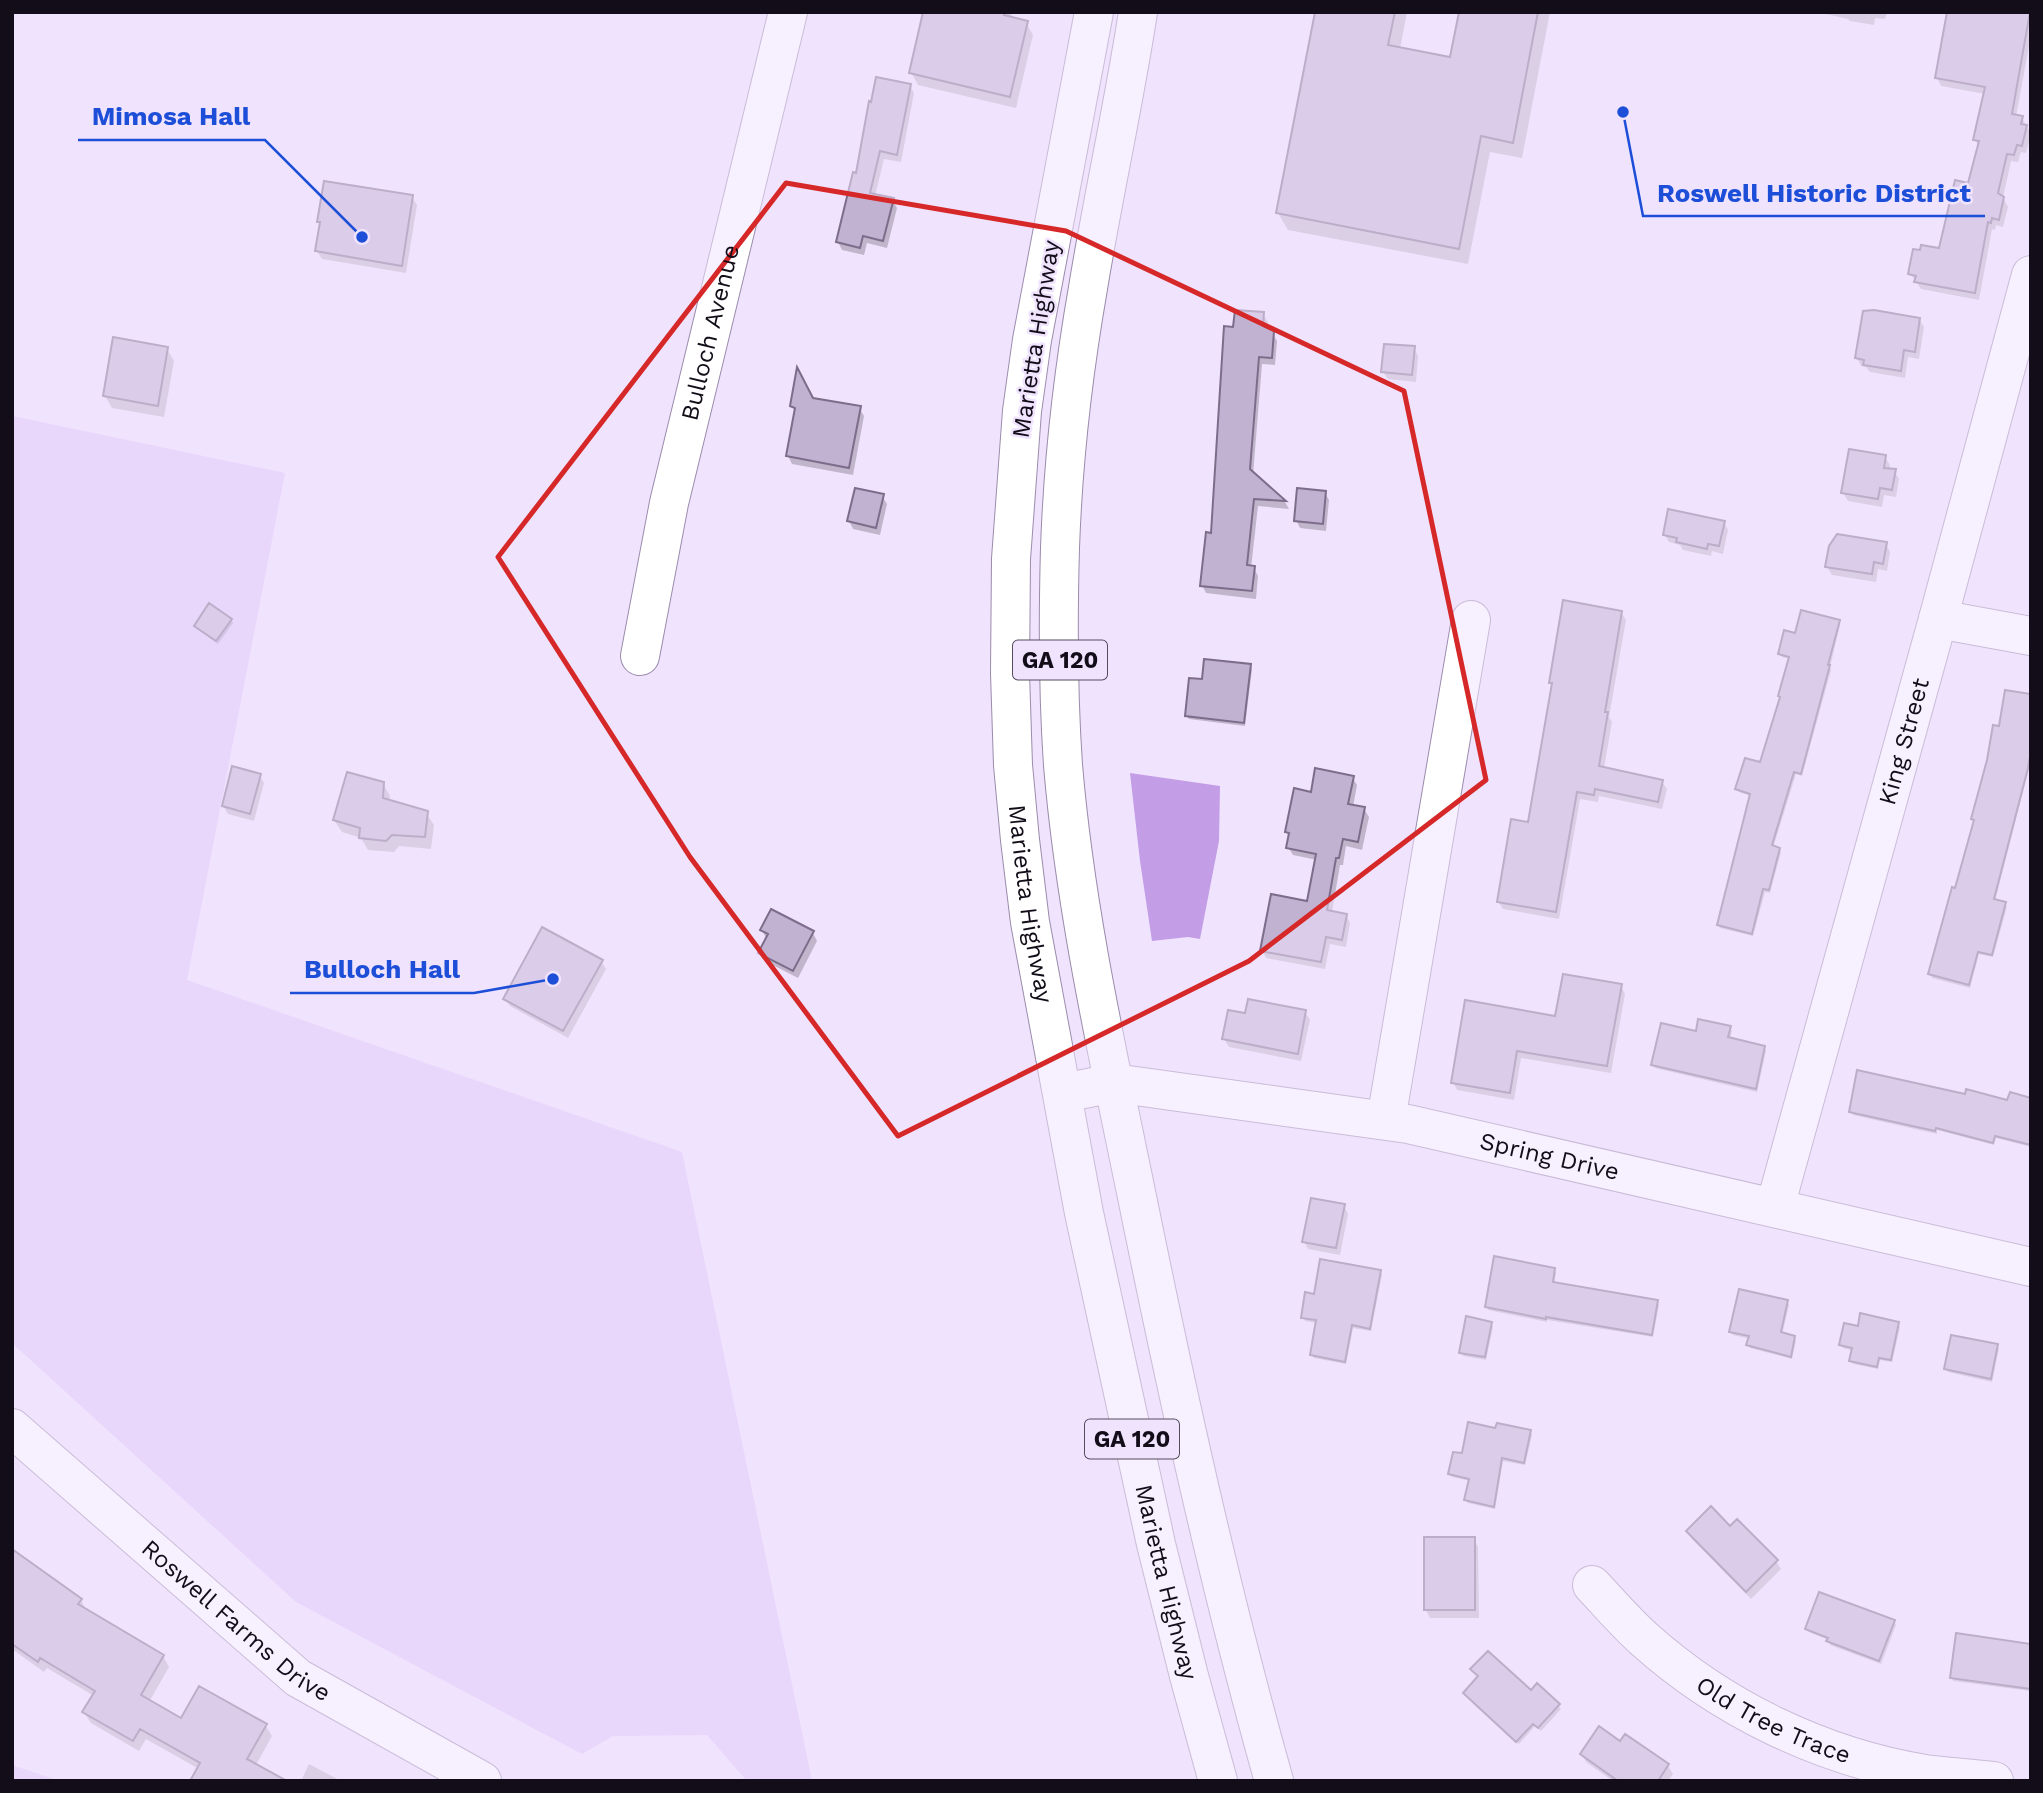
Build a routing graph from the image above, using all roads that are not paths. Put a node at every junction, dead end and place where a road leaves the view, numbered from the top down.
1 (788, 12) edge
2 (1094, 12) edge
3 (1138, 12) edge
4 (2031, 275) edge
5 (1938, 619) junction
6 (1471, 620) dead end
7 (2031, 636) edge
8 (640, 656) dead end
9 (1114, 1083) junction
10 (1063, 1093) junction
11 (1386, 1121) junction
12 (1774, 1208) junction
13 (2031, 1268) edge
14 (12, 1429) edge
15 (1592, 1585) dead end
16 (482, 1781) edge
17 (1218, 1781) edge
18 (1273, 1781) edge
19 (1994, 1781) edge

1 - 8 main road, Bulloch Avenue
2 - 10 main road, Marietta Highway / GA 120
3 - 9 main road, Marietta Highway / GA 120
4 - 5 main road, King Street
5 - 7 main road
5 - 12 main road, King Street
6 - 11 main road
9 - 10 main road, Spring Drive
9 - 11 main road, Spring Drive
9 - 18 main road, Marietta Highway / GA 120
10 - 17 main road, Marietta Highway / GA 120
11 - 12 main road, Spring Drive
12 - 13 main road, Spring Drive
14 - 16 main road, Roswell Farms Drive
15 - 19 main road, Old Tree Trace

